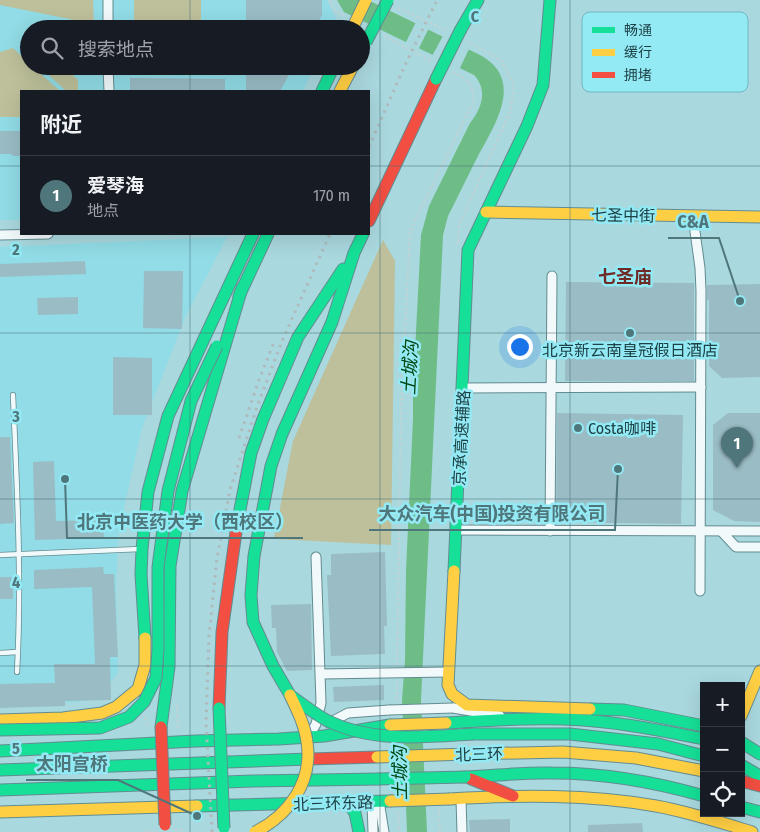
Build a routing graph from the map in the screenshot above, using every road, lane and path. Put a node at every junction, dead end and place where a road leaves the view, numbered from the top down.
1 (108, 0) edge
2 (330, 0) edge
3 (366, 0) edge
4 (478, 0) edge
5 (550, 0) edge
6 (390, 2) edge
7 (108, 20) edge
8 (347, 20) edge
9 (356, 20) edge
10 (380, 34) dead end
11 (459, 34) junction
12 (370, 36) edge
13 (432, 61) dead end
14 (449, 70) dead end
15 (108, 75) edge
16 (330, 75) edge
17 (348, 75) edge
18 (109, 90) edge
19 (322, 90) edge
20 (341, 90) edge
21 (486, 212) junction
22 (693, 216) junction
23 (760, 217) edge
24 (370, 219) edge
25 (459, 225) dead end
26 (20, 235) edge
27 (253, 235) edge
28 (268, 235) edge
29 (363, 235) edge
30 (0, 236) edge
31 (354, 254) junction
32 (552, 276) dead end
33 (242, 288) junction
34 (702, 387) junction
35 (463, 388) junction
36 (552, 388) junction
37 (13, 395) dead end
38 (456, 530) junction
39 (550, 531) junction
40 (760, 531) edge
41 (699, 532) junction
42 (722, 532) junction
43 (760, 546) edge
44 (142, 549) junction
45 (20, 554) junction
46 (0, 555) edge
47 (316, 556) dead end
48 (700, 591) dead end
49 (18, 652) junction
50 (0, 653) edge
51 (760, 671) edge
52 (17, 672) dead end
53 (399, 672) junction
54 (448, 672) junction
55 (321, 674) junction
56 (290, 695) junction
57 (397, 700) dead end
58 (177, 701) dead end
59 (745, 707) edge
60 (144, 715) dead end
61 (519, 719) junction
62 (0, 720) edge
63 (700, 725) edge
64 (161, 727) junction
65 (0, 730) edge
66 (312, 730) junction
67 (700, 738) edge
68 (279, 739) junction
69 (178, 743) junction
70 (745, 745) edge
71 (0, 751) edge
72 (745, 751) edge
73 (700, 755) edge
74 (760, 755) edge
75 (745, 767) edge
76 (0, 770) edge
77 (700, 770) edge
78 (760, 776) edge
79 (465, 777) junction
80 (745, 782) edge
81 (760, 786) edge
82 (0, 790) edge
83 (700, 795) edge
84 (513, 796) junction
85 (456, 799) junction
86 (347, 802) junction
87 (385, 802) junction
88 (745, 808) edge
89 (0, 812) edge
90 (760, 812) edge
91 (440, 819) dead end
92 (721, 828) edge
93 (165, 829) edge
94 (225, 830) edge
95 (255, 832) edge
96 (359, 832) edge
97 (374, 832) edge
98 (384, 832) edge
99 (398, 832) edge
100 (440, 832) edge
101 (462, 832) edge
102 (752, 832) edge

1 - 7 street
2 - 8 path
3 - 9 main road, bridge
4 - 11 main road
5 - 21 main road, 京承高速辅路
6 - 11 path
6 - 12 main road, bridge
10 - 13 path
11 - 24 main road, bridge
11 - 25 path
14 - 53 path
15 - 18 street
16 - 19 main road
17 - 20 main road
21 - 22 main road, 七圣中街
21 - 35 main road, 京承高速辅路
22 - 23 main road, 七圣中街
22 - 34 street
26 - 30 street
27 - 44 main road
28 - 33 main road
29 - 31 main road
31 - 56 main road
31 - 94 main road, bridge
32 - 36 street
33 - 64 main road
33 - 65 main road, bridge
34 - 36 street
34 - 41 street
35 - 36 street
35 - 38 main road, 京承高速辅路
36 - 39 street
37 - 45 lane
38 - 39 street
38 - 54 main road, 京承高速辅路
39 - 41 street
40 - 42 street
41 - 42 street
41 - 48 street
42 - 43 street
44 - 45 lane
44 - 62 main road
45 - 46 lane
45 - 49 lane
47 - 55 street
49 - 50 lane
49 - 52 lane
51 - 59 main road
53 - 54 street
53 - 55 street
53 - 57 path
54 - 63 main road, 京承高速辅路
55 - 66 street
56 - 73 main road, bridge
56 - 95 main road, bridge
58 - 69 path
60 - 64 path
61 - 66 street, bridge
61 - 67 main road
61 - 68 main road, bridge
64 - 93 main road, bridge
66 - 68 street
68 - 69 main road
69 - 71 main road
70 - 74 main road
72 - 74 main road
75 - 78 main road
76 - 77 main road, 北三环, bridge
79 - 82 main road, 北三环, bridge
79 - 83 main road, 北三环
79 - 84 main road
80 - 81 main road
84 - 85 main road, 北三环东路
84 - 92 main road, 北三环东路
85 - 87 main road, 北三环东路, bridge
85 - 101 street
86 - 87 main road, 北三环东路
86 - 89 main road, 北三环东路
86 - 96 main road
87 - 97 street
87 - 98 street
87 - 99 path
88 - 90 main road
91 - 100 path
92 - 102 main road, 北三环东路

